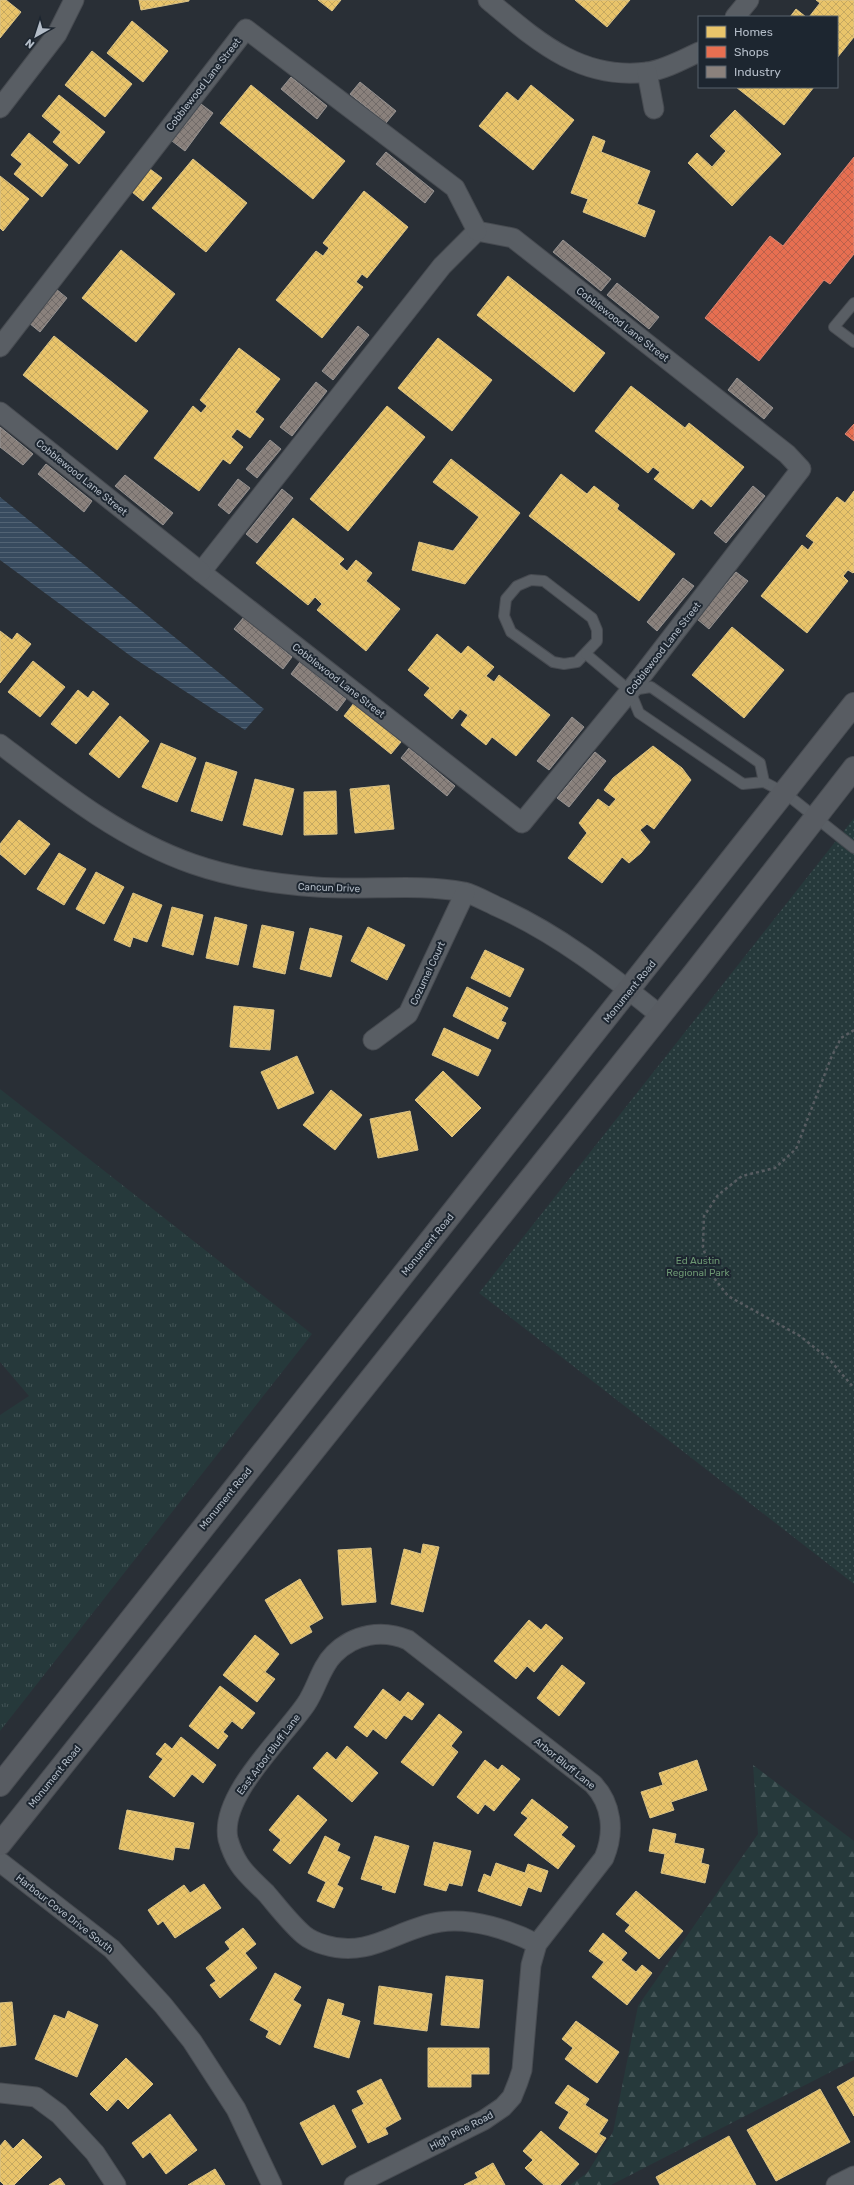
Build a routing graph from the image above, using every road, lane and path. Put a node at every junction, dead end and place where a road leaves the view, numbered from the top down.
1 (74, 0) edge
2 (488, 0) edge
3 (749, 0) edge
4 (736, 16) edge
5 (698, 52) edge
6 (647, 72) junction
7 (0, 108) edge
8 (654, 109) dead end
9 (477, 231) junction
10 (854, 303) edge
11 (854, 342) edge
12 (0, 347) edge
13 (0, 412) edge
14 (201, 572) junction
15 (586, 654) junction
16 (630, 691) junction
17 (854, 704) edge
18 (0, 744) edge
19 (854, 768) edge
20 (764, 782) junction
21 (785, 793) junction
22 (816, 817) junction
23 (854, 848) edge
24 (465, 893) junction
25 (629, 990) junction
26 (660, 1015) junction
27 (854, 1030) edge
28 (373, 1040) dead end
29 (854, 1388) edge
30 (385, 1634) joint
31 (0, 1785) edge
32 (0, 1844) edge
33 (0, 1862) edge
34 (537, 1944) junction
35 (0, 2093) edge
36 (854, 2176) edge
37 (116, 2185) edge
38 (272, 2185) edge
39 (354, 2185) edge
40 (836, 2185) edge

1 - 7 street
2 - 6 street
3 - 4 street
5 - 6 street
6 - 8 street
9 - 12 street, Cobblewood Lane Street
9 - 14 street
9 - 16 street, Cobblewood Lane Street
10 - 11 lane
13 - 14 street, Cobblewood Lane Street
14 - 16 street, Cobblewood Lane Street
15 - 15 lane
15 - 16 lane
16 - 20 lane
16 - 20 lane
17 - 21 street, Monument Road
18 - 24 street, Cancun Drive
19 - 22 street, Monument Road
20 - 21 lane
21 - 22 lane
21 - 25 street, Monument Road
22 - 23 lane
22 - 26 street, Monument Road
24 - 25 street, Cancun Drive
24 - 28 street, Cozumel Court
25 - 26 street, Cancun Drive
25 - 31 street, Monument Road
26 - 32 street, Monument Road
27 - 29 path
30 - 34 street, Arbor Bluff Lane
30 - 34 street, East Arbor Bluff Lane
33 - 38 street, Harbour Cove Drive South
34 - 39 street, High Pine Road
35 - 37 street
36 - 40 street

